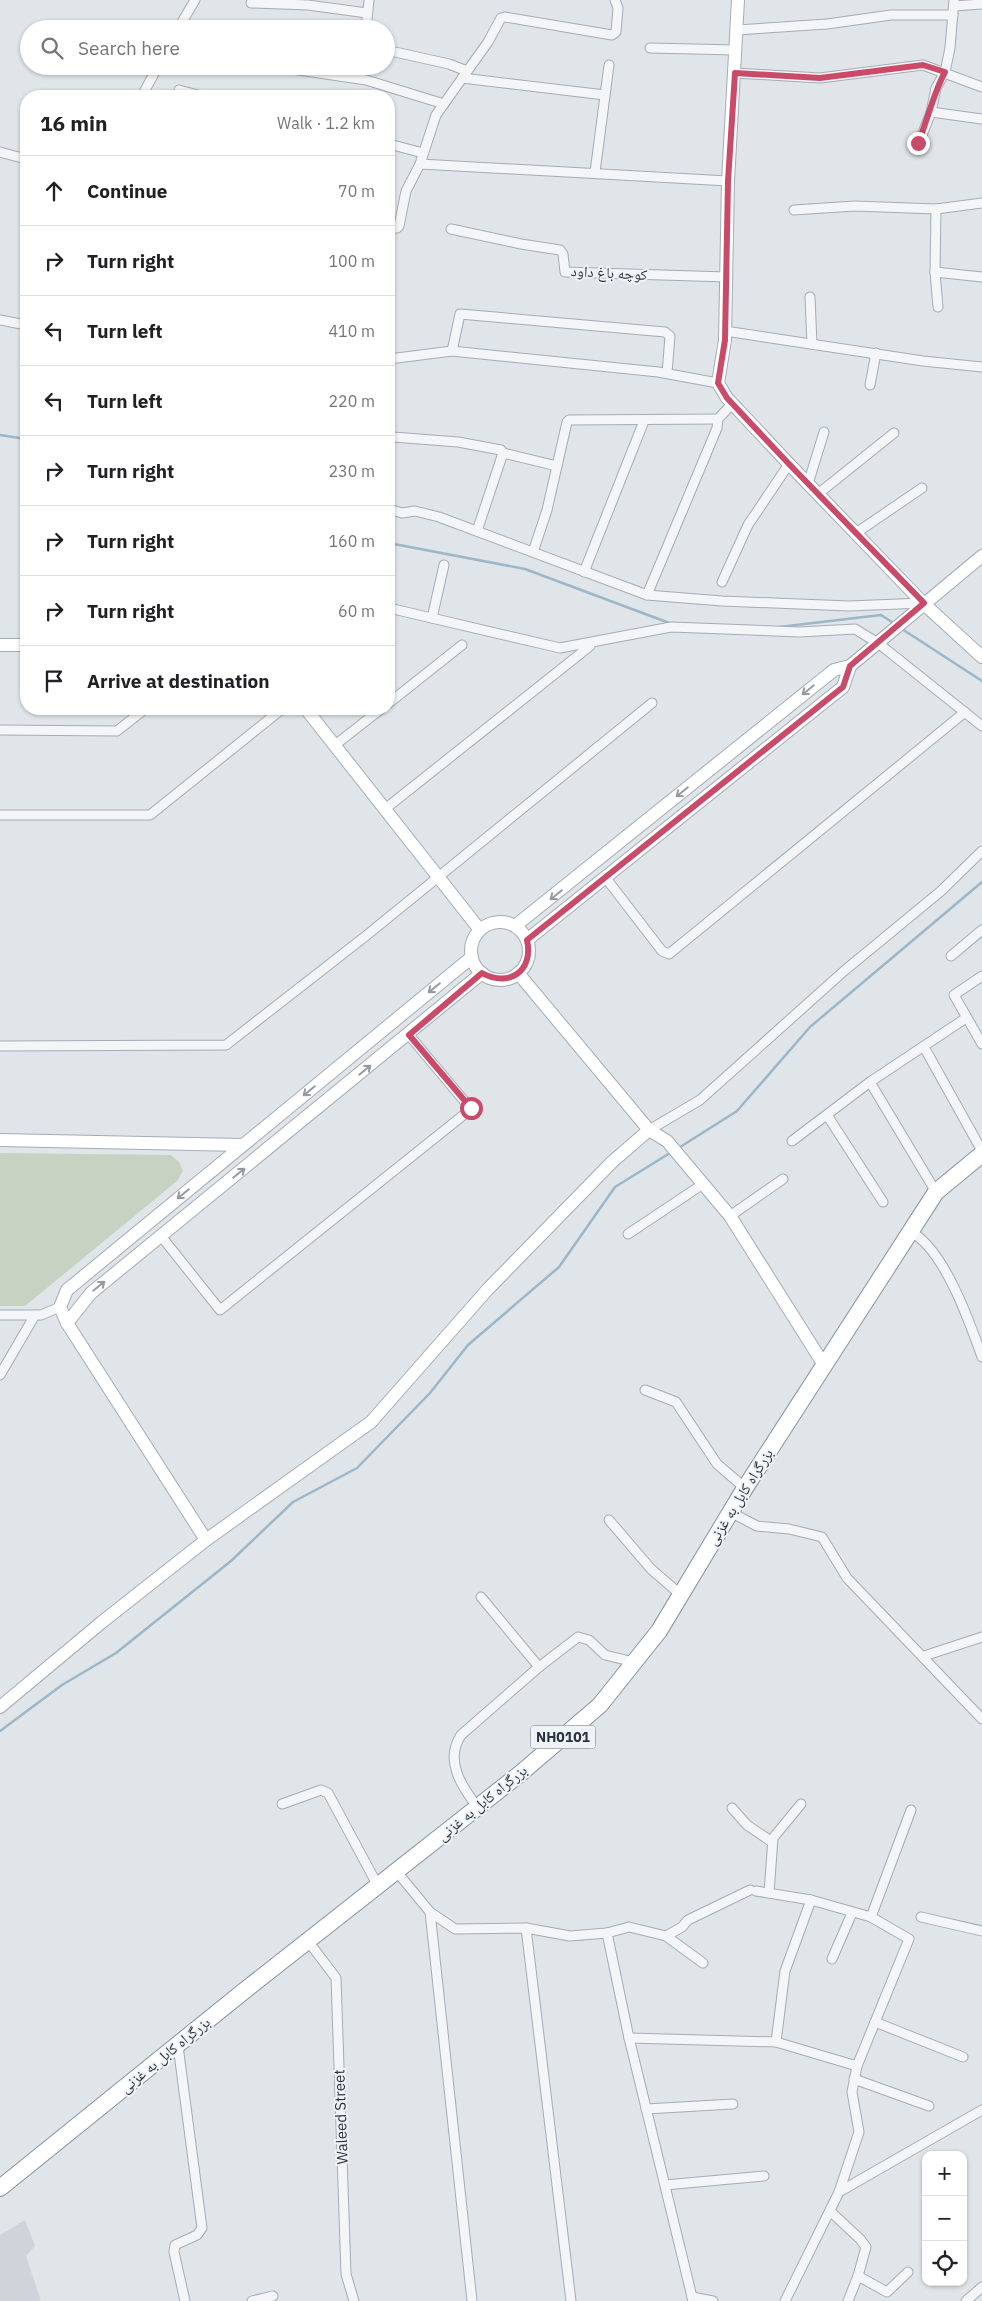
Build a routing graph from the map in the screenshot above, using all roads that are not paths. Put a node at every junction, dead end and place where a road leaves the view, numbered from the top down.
1 (195, 0) edge
2 (369, 0) edge
3 (615, 0) edge
4 (738, 0) edge
5 (251, 3) dead end
6 (954, 3) edge
7 (982, 4) edge
8 (368, 13) junction
9 (953, 15) junction
10 (183, 20) edge
11 (367, 20) edge
12 (737, 30) junction
13 (650, 48) dead end
14 (736, 50) junction
15 (395, 52) edge
16 (609, 65) dead end
17 (945, 72) junction
18 (735, 73) junction
19 (153, 75) edge
20 (332, 75) edge
21 (465, 75) junction
22 (982, 87) edge
23 (145, 90) edge
24 (605, 95) junction
25 (444, 104) junction
26 (931, 112) junction
27 (982, 119) edge
28 (918, 143) dead end
29 (395, 146) edge
30 (0, 152) edge
31 (423, 153) junction
32 (20, 157) edge
33 (420, 164) junction
34 (594, 172) junction
35 (728, 181) junction
36 (982, 203) edge
37 (936, 209) junction
38 (794, 210) dead end
39 (395, 228) edge
40 (452, 228) dead end
41 (935, 272) junction
42 (727, 277) junction
43 (982, 277) edge
44 (810, 297) dead end
45 (938, 307) dead end
46 (0, 320) edge
47 (20, 324) edge
48 (726, 332) junction
49 (812, 344) junction
50 (452, 351) junction
51 (876, 353) junction
52 (395, 358) edge
53 (982, 367) edge
54 (667, 373) junction
55 (718, 383) junction
56 (870, 385) dead end
57 (732, 404) junction
58 (718, 420) junction
59 (644, 421) junction
60 (824, 432) dead end
61 (894, 433) dead end
62 (395, 438) edge
63 (503, 453) junction
64 (789, 464) junction
65 (557, 466) junction
66 (808, 484) junction
67 (922, 488) dead end
68 (818, 494) junction
69 (395, 511) edge
70 (477, 531) junction
71 (856, 534) junction
72 (533, 552) junction
73 (982, 556) edge
74 (444, 565) dead end
75 (584, 572) junction
76 (722, 582) dead end
77 (648, 595) junction
78 (924, 603) junction
79 (395, 609) edge
80 (432, 618) junction
81 (593, 643) junction
82 (878, 643) junction
83 (0, 645) edge
84 (20, 645) edge
85 (462, 645) dead end
86 (982, 657) edge
87 (850, 666) junction
88 (395, 697) edge
89 (652, 703) dead end
90 (965, 712) junction
91 (137, 715) edge
92 (275, 715) edge
93 (311, 715) edge
94 (373, 715) edge
95 (982, 726) edge
96 (0, 730) edge
97 (335, 745) junction
98 (385, 809) junction
99 (0, 815) edge
100 (982, 851) edge
101 (438, 877) junction
102 (605, 877) junction
103 (515, 926) junction
104 (480, 930) junction
105 (982, 930) edge
106 (527, 940) junction
107 (950, 956) dead end
108 (472, 957) junction
109 (482, 973) junction
110 (518, 973) junction
111 (982, 976) edge
112 (966, 1018) junction
113 (409, 1035) junction
114 (982, 1044) edge
115 (0, 1046) edge
116 (924, 1047) junction
117 (870, 1082) junction
118 (827, 1115) junction
119 (649, 1130) junction
120 (0, 1140) edge
121 (792, 1141) dead end
122 (242, 1146) junction
123 (982, 1152) edge
124 (783, 1179) dead end
125 (700, 1180) junction
126 (936, 1192) junction
127 (883, 1202) dead end
128 (730, 1216) junction
129 (911, 1232) junction
130 (628, 1234) dead end
131 (161, 1236) junction
132 (60, 1307) junction
133 (0, 1315) edge
134 (35, 1315) junction
135 (67, 1323) junction
136 (978, 1336) edge
137 (982, 1357) edge
138 (824, 1365) junction
139 (0, 1375) edge
140 (645, 1390) dead end
141 (744, 1488) junction
142 (730, 1512) junction
143 (609, 1520) dead end
144 (206, 1540) junction
145 (681, 1595) junction
146 (481, 1597) dead end
147 (982, 1637) edge
148 (924, 1656) junction
149 (634, 1662) junction
150 (539, 1667) junction
151 (0, 1707) edge
152 (982, 1718) edge
153 (282, 1804) dead end
154 (801, 1804) dead end
155 (478, 1808) junction
156 (732, 1808) dead end
157 (911, 1810) dead end
158 (772, 1842) junction
159 (397, 1872) junction
160 (378, 1886) junction
161 (769, 1893) junction
162 (811, 1900) junction
163 (430, 1912) junction
164 (852, 1913) junction
165 (871, 1916) junction
166 (922, 1917) dead end
167 (526, 1928) junction
168 (982, 1931) edge
169 (608, 1934) junction
170 (666, 1936) junction
171 (308, 1941) junction
172 (832, 1959) dead end
173 (703, 1963) dead end
174 (875, 2022) junction
175 (629, 2038) junction
176 (776, 2042) junction
177 (178, 2046) junction
178 (963, 2057) dead end
179 (856, 2066) junction
180 (854, 2079) junction
181 (733, 2104) dead end
182 (929, 2106) dead end
183 (646, 2109) junction
184 (982, 2110) edge
185 (764, 2176) dead end
186 (665, 2185) junction
187 (0, 2188) edge
188 (839, 2192) junction
189 (831, 2212) junction
190 (908, 2272) dead end
191 (858, 2276) junction
192 (982, 2287) edge
193 (273, 2296) dead end
194 (692, 2299) edge
195 (185, 2301) edge
196 (252, 2301) edge
197 (354, 2301) edge
198 (472, 2301) edge
199 (571, 2301) edge
200 (713, 2301) edge
201 (785, 2301) edge
202 (848, 2301) edge
203 (966, 2301) edge

1 - 10 street
2 - 8 street
3 - 21 street
4 - 12 street
5 - 8 street
6 - 7 street
6 - 9 street
8 - 11 street
9 - 12 street
9 - 17 street
12 - 14 street
13 - 14 street
14 - 18 street
15 - 21 street
16 - 24 street
17 - 18 street
17 - 22 street
17 - 26 street
18 - 35 street
19 - 23 street
20 - 25 street
21 - 24 street
21 - 25 street
24 - 34 street
25 - 31 street
26 - 27 street
26 - 28 street
29 - 31 street
30 - 32 street
31 - 33 street
33 - 34 street
33 - 39 street
34 - 35 street
35 - 42 street
36 - 37 street
37 - 38 street
37 - 41 street
40 - 42 street, کوچه باغ داود
41 - 43 street
41 - 45 street
42 - 48 street
44 - 49 street
46 - 47 street
48 - 49 street
48 - 55 street
49 - 51 street
50 - 52 street
50 - 54 street
50 - 54 street
51 - 53 street
51 - 56 street
54 - 55 street
55 - 57 street
57 - 58 street
57 - 64 street
58 - 59 street
58 - 77 street
59 - 65 street
59 - 75 street
60 - 66 street
61 - 68 street
62 - 63 street
63 - 65 street
63 - 70 street
64 - 66 street
64 - 76 street
65 - 72 street
66 - 68 street
67 - 71 street
68 - 71 street
69 - 70 street
70 - 72 street
71 - 78 street
72 - 75 street
73 - 78 street
74 - 80 street
75 - 77 street
77 - 78 street
78 - 82 street
78 - 86 street
79 - 80 street
80 - 81 street
81 - 82 street
81 - 98 street
82 - 87 street
82 - 90 street
83 - 84 street
85 - 88 street
87 - 102 street
87 -> 103 street
89 - 101 street
90 - 95 street
90 - 102 street
91 - 96 street
92 - 99 street
93 - 97 street
94 - 97 street
97 - 98 street
98 - 101 street
100 - 119 street
101 - 104 street
101 - 115 street
102 - 106 street
103 - 104 street
103 - 106 street
104 - 108 street
105 - 107 street
106 - 110 street
108 - 109 street
108 -> 122 street
109 - 110 street
109 - 113 street
110 - 119 street
111 - 112 street
112 - 114 street
112 - 116 street
131 -> 113 street
113 - 131 street
116 - 117 street
116 - 123 street
117 - 118 street
117 - 126 street
118 - 121 street
118 - 127 street
119 - 125 street
119 - 144 street
120 - 122 street
122 -> 132 street
123 - 126 highway, بزرگراه کابل به غزنی / NH0101
124 - 128 street
125 - 128 street
125 - 130 street
126 - 129 highway, بزرگراه کابل به غزنی / NH0101
128 - 138 street
129 - 136 street
129 - 138 highway, بزرگراه کابل به غزنی / NH0101
135 -> 131 street
132 - 134 street
132 - 135 street
133 - 134 street
134 - 139 street
135 - 144 street
136 - 137 street
138 - 141 highway, بزرگراه کابل به غزنی / NH0101
140 - 141 street
141 - 142 highway, بزرگراه کابل به غزنی / NH0101
142 - 145 highway, بزرگراه کابل به غزنی / NH0101
142 - 148 street
143 - 145 street
144 - 151 street
145 - 149 highway, بزرگراه کابل به غزنی / NH0101
146 - 150 street
147 - 148 street
148 - 152 street
149 - 150 street
149 - 155 highway, بزرگراه کابل به غزنی / NH0101
150 - 155 street
153 - 160 street
154 - 158 street
155 - 159 highway, بزرگراه کابل به غزنی / NH0101
156 - 158 street
157 - 165 street
158 - 161 street
159 - 160 highway, بزرگراه کابل به غزنی / NH0101
159 - 163 street
160 - 171 highway, بزرگراه کابل به غزنی / NH0101
161 - 162 street
161 - 170 street
162 - 164 street
162 - 176 street
163 - 167 street
163 - 198 street
164 - 165 street
164 - 172 street
165 - 174 street
166 - 168 street
167 - 169 street
167 - 199 street
169 - 170 street
169 - 175 street
170 - 173 street
171 - 177 highway, بزرگراه کابل به غزنی / NH0101
171 - 197 street, Waleed Street
174 - 178 street
174 - 179 street
175 - 176 street
175 - 183 street
176 - 179 street
177 - 187 highway, بزرگراه کابل به غزنی / NH0101
177 - 195 street
179 - 180 street
180 - 182 street
180 - 188 street
181 - 183 street
183 - 186 street
184 - 188 street
185 - 186 street
186 - 194 street
188 - 189 street
189 - 191 street
189 - 201 street
190 - 191 street
191 - 202 street
192 - 203 street
193 - 196 street
194 - 200 street

